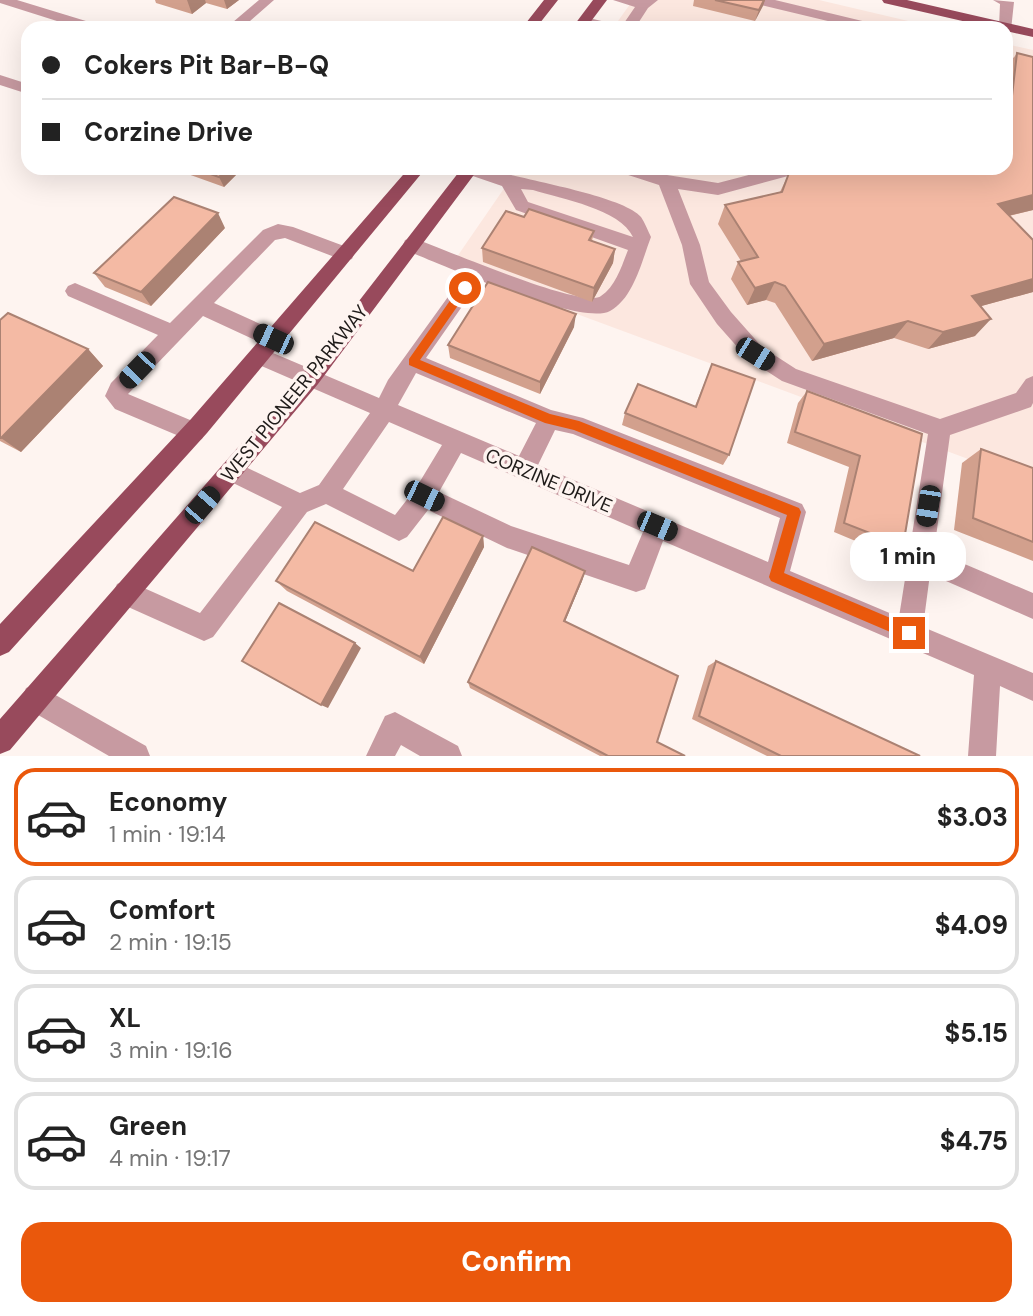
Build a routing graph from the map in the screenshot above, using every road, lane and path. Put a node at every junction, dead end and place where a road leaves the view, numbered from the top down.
1 (3, 0) edge
2 (267, 0) edge
3 (551, 0) edge
4 (600, 0) edge
5 (620, 0) edge
6 (758, 0) edge
7 (889, 0) edge
8 (1000, 0) edge
9 (911, 2) edge
10 (647, 3) edge
11 (793, 10) edge
12 (71, 21) edge
13 (242, 21) edge
14 (534, 21) edge
15 (584, 21) edge
16 (633, 21) edge
17 (842, 21) edge
18 (971, 21) edge
19 (1006, 21) edge
20 (1013, 29) edge
21 (1033, 33) edge
22 (1013, 62) edge
23 (1033, 66) edge
24 (0, 80) edge
25 (21, 87) edge
26 (412, 175) edge
27 (466, 175) edge
28 (488, 175) edge
29 (647, 175) edge
30 (771, 175) edge
31 (666, 181) junction
32 (508, 182) junction
33 (412, 245) junction
34 (638, 246) junction
35 (345, 254) junction
36 (465, 288) dead end
37 (75, 291) dead end
38 (201, 306) junction
39 (173, 333) junction
40 (266, 347) junction
41 (413, 362) junction
42 (311, 379) junction
43 (1033, 385) edge
44 (385, 410) junction
45 (549, 419) junction
46 (940, 429) junction
47 (194, 432) junction
48 (457, 440) junction
49 (524, 469) junction
50 (231, 471) junction
51 (327, 494) junction
52 (424, 496) junction
53 (299, 504) junction
54 (657, 526) junction
55 (920, 557) junction
56 (776, 577) junction
57 (126, 593) junction
58 (1033, 606) edge
59 (909, 633) junction
60 (1, 640) edge
61 (988, 667) junction
62 (1033, 687) edge
63 (36, 698) junction
64 (0, 740) edge
65 (135, 756) edge
66 (380, 756) edge
67 (448, 756) edge
68 (982, 756) edge

1 - 12 street
2 - 13 street
3 - 14 main road
4 - 15 main road
5 - 10 street
6 - 11 street
7 - 9 main road
8 - 19 street
9 - 18 main road
10 - 16 street
11 - 17 street
20 - 21 main road
22 - 23 street
24 - 25 street
26 - 35 main road
27 - 33 main road, WEST PIONEER PARKWAY
28 - 32 street
29 - 31 street
30 - 31 street
31 - 46 street
32 - 34 street
32 - 34 street
33 - 34 street
33 - 42 main road, WEST PIONEER PARKWAY
35 - 38 street
35 - 40 main road
36 - 41 street
37 - 39 street
38 - 39 street
38 - 40 street, CORZINE DRIVE
39 - 47 street
40 - 42 street, CORZINE DRIVE
40 - 47 main road
41 - 44 street
41 - 45 street
42 - 44 street, CORZINE DRIVE
42 - 50 main road, WEST PIONEER PARKWAY
43 - 46 street
44 - 48 street, CORZINE DRIVE
44 - 51 street
45 - 49 street
45 - 56 street
46 - 55 street
47 - 60 main road
48 - 49 street, CORZINE DRIVE
48 - 52 street
49 - 54 street, CORZINE DRIVE
50 - 53 street
50 - 57 main road, WEST PIONEER PARKWAY
51 - 52 street
51 - 53 street
52 - 54 street
53 - 57 street
54 - 56 street, CORZINE DRIVE
55 - 58 street
55 - 59 street
56 - 59 street, CORZINE DRIVE
57 - 63 main road, WEST PIONEER PARKWAY
59 - 61 street, CORZINE DRIVE
61 - 62 street, CORZINE DRIVE
61 - 68 street
63 - 64 main road, WEST PIONEER PARKWAY
63 - 65 street
66 - 67 street

